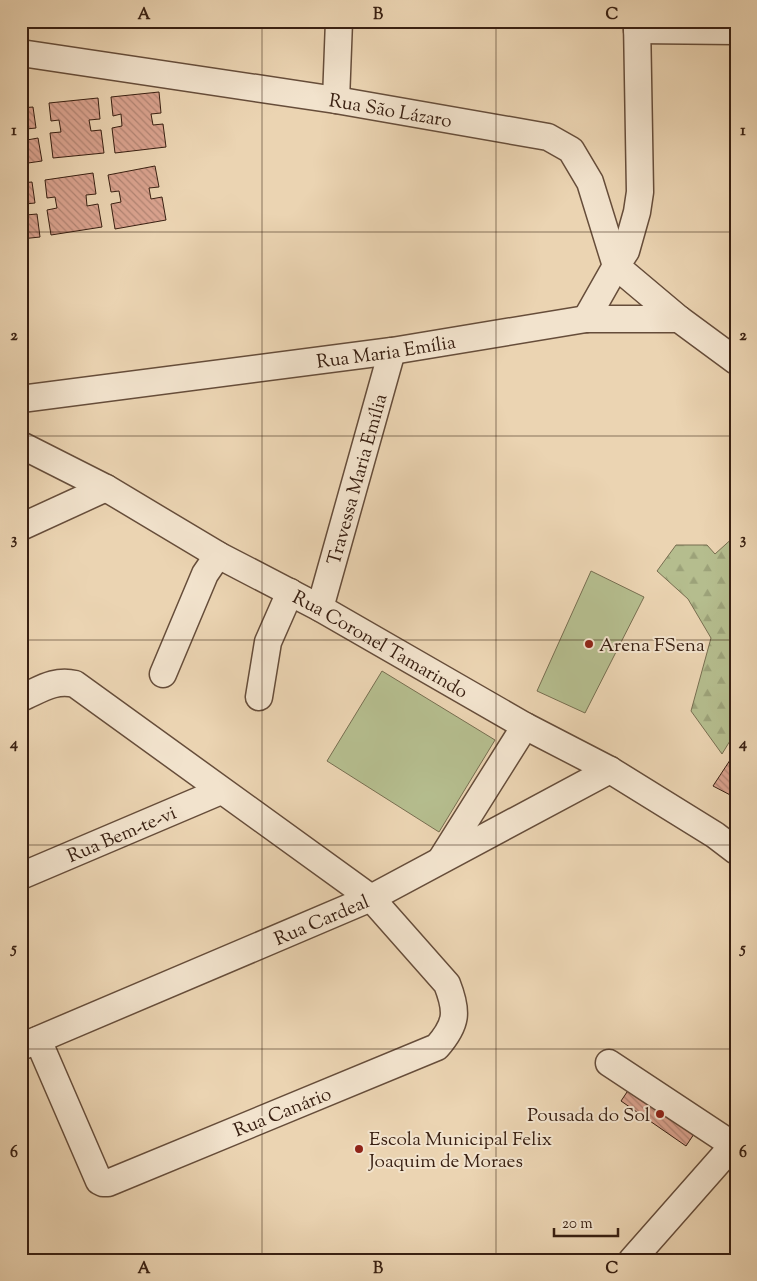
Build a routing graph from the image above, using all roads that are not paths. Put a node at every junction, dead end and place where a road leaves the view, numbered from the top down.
1 (339, 21) edge
2 (637, 26) edge
3 (736, 31) edge
4 (21, 53) edge
5 (336, 100) junction
6 (616, 266) junction
7 (586, 319) junction
8 (679, 319) junction
9 (392, 351) junction
10 (736, 361) edge
11 (21, 399) edge
12 (21, 445) edge
13 (106, 488) junction
14 (21, 526) edge
15 (218, 555) junction
16 (290, 592) junction
17 (320, 608) junction
18 (164, 674) dead end
19 (259, 696) dead end
20 (21, 698) edge
21 (526, 726) junction
22 (610, 770) junction
23 (221, 791) junction
24 (736, 851) edge
25 (441, 860) junction
26 (21, 876) edge
27 (371, 898) junction
28 (30, 1044) edge
29 (609, 1063) dead end
30 (734, 1143) edge
31 (632, 1260) edge

1 - 5 street
2 - 3 street
2 - 6 street
4 - 5 street, Rua São Lázaro
5 - 6 street, Rua São Lázaro
6 - 7 street
6 - 8 street
7 - 8 street, Rua Maria Emília
7 - 9 street, Rua Maria Emília
8 - 10 street
9 - 11 street, Rua Maria Emília
9 - 17 street, Travessa Maria Emília
12 - 13 street, Rua Coronel Tamarindo
13 - 14 street
13 - 15 street, Rua Coronel Tamarindo
15 - 16 street, Rua Coronel Tamarindo
15 - 18 street
16 - 17 street, Rua Coronel Tamarindo
16 - 19 street
17 - 21 street, Rua Coronel Tamarindo
20 - 23 street
21 - 22 street, Rua Coronel Tamarindo
21 - 25 street
22 - 24 street, Rua Coronel Tamarindo
22 - 25 street, Rua Cardeal
23 - 26 street, Rua Bem-te-vi
23 - 27 street
25 - 27 street, Rua Cardeal
27 - 28 street, Rua Cardeal
27 - 28 street, Rua Canário
29 - 30 street
30 - 31 street

